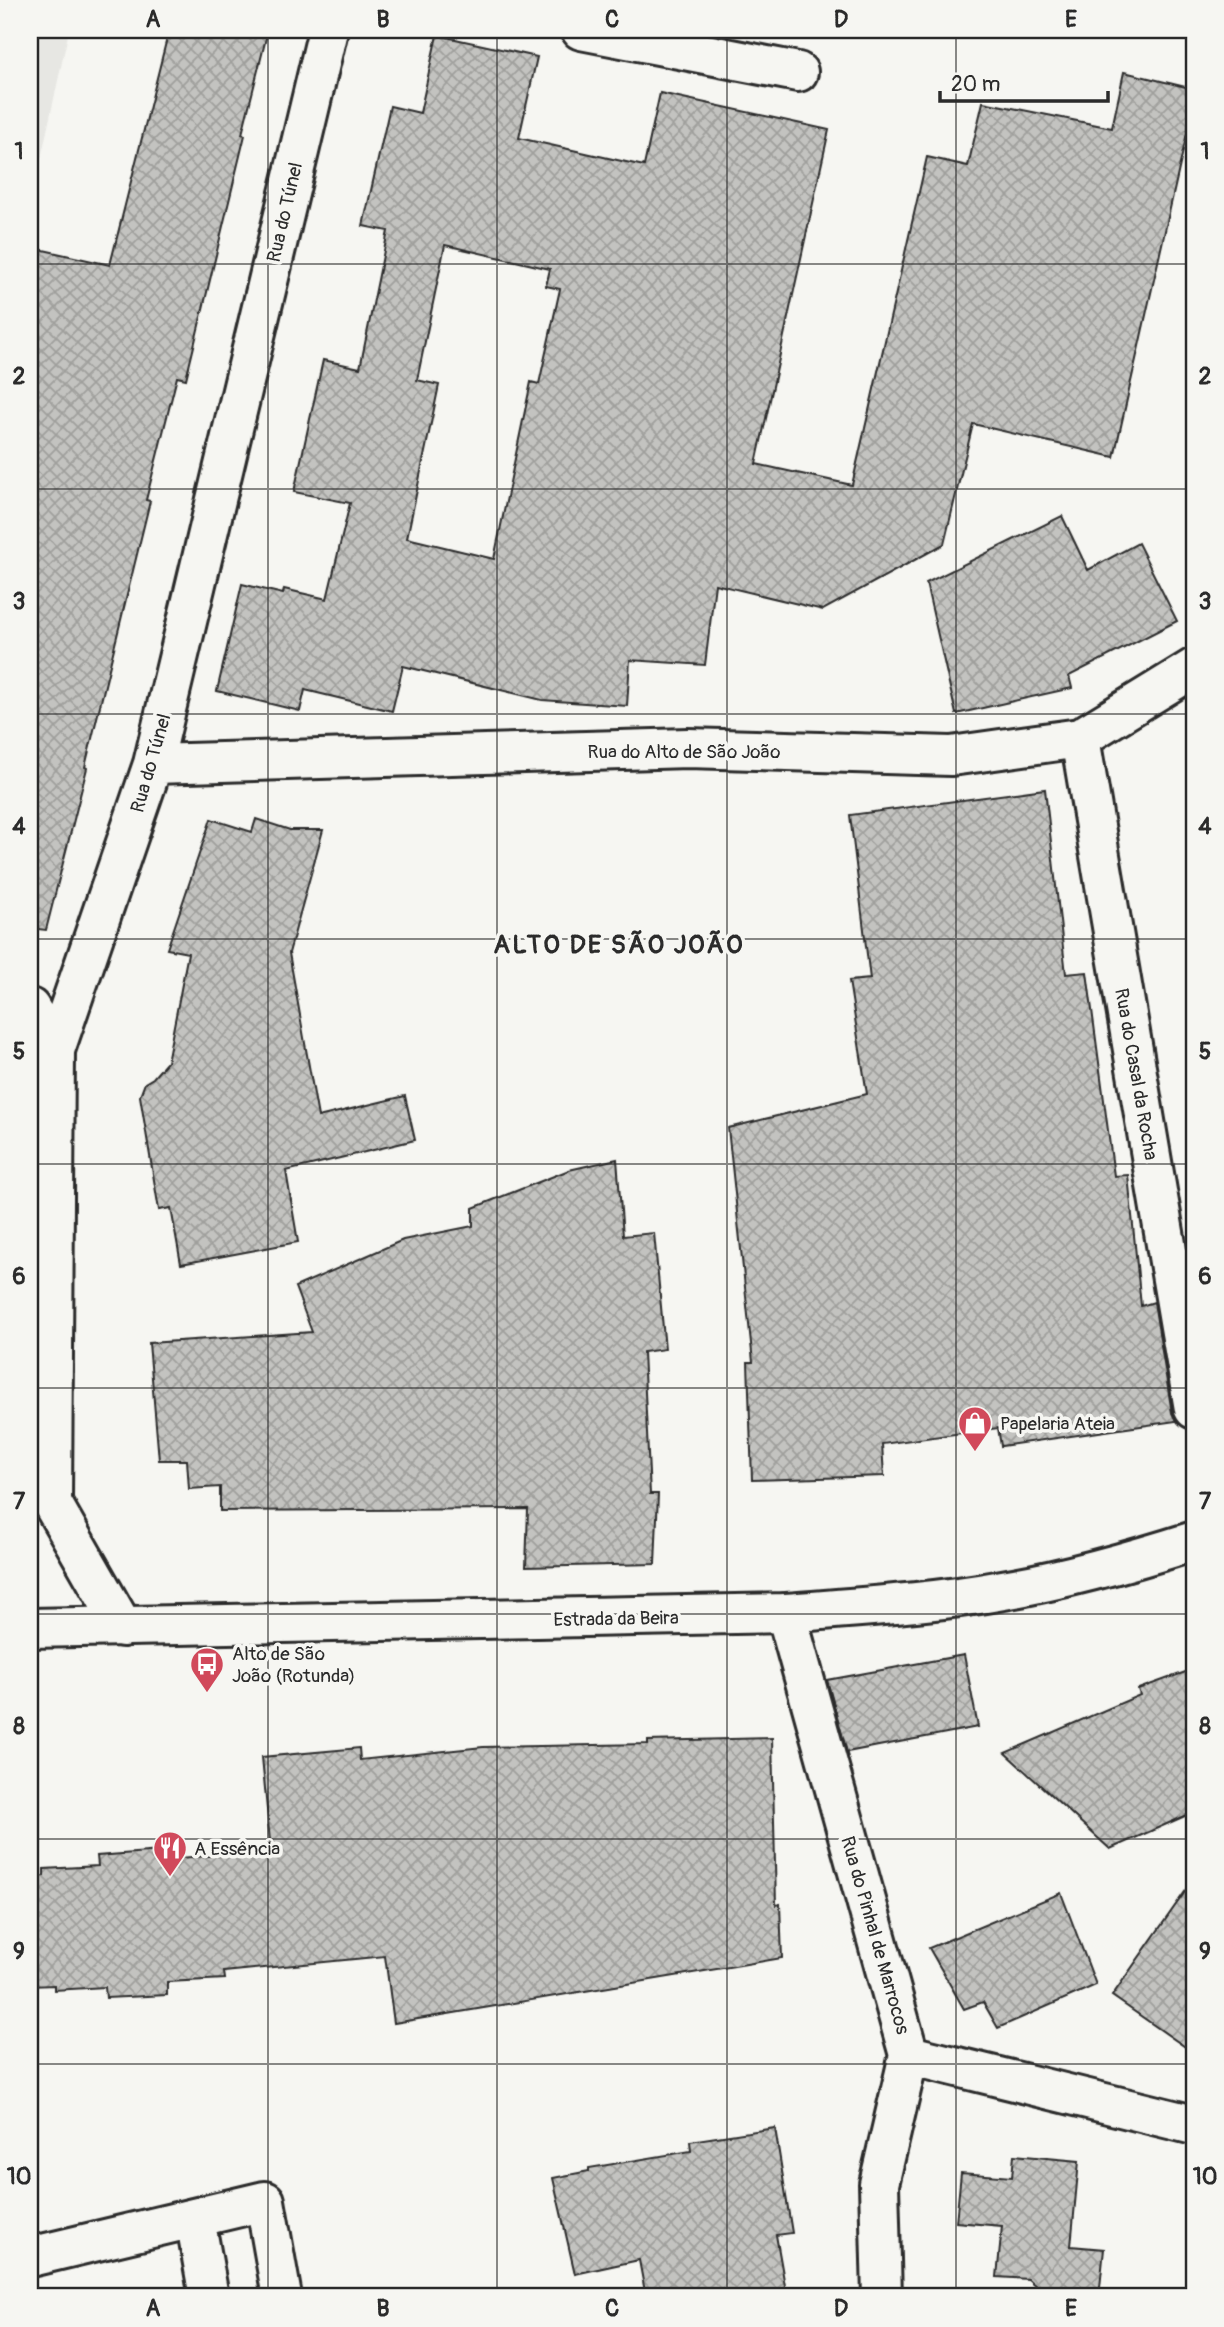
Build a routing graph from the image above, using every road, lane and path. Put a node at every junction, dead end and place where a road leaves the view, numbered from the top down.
1 (328, 30) edge
2 (581, 30) edge
3 (798, 72) dead end
4 (1194, 668) edge
5 (1080, 738) junction
6 (153, 764) junction
7 (30, 1008) edge
8 (55, 1050) junction
9 (1194, 1409) edge
10 (41, 1514) edge
11 (1194, 1541) edge
12 (786, 1613) junction
13 (123, 1627) junction
14 (30, 1628) edge
15 (909, 2055) junction
16 (1194, 2125) edge
17 (195, 2218) junction
18 (30, 2257) edge
19 (209, 2297) edge
20 (282, 2297) edge
21 (882, 2297) edge

1 - 6 street, Rua do Túnel
2 - 3 street
4 - 5 street, Rua do Alto de São João
5 - 6 street, Rua do Alto de São João
5 - 9 street, Rua do Casal da Rocha
6 - 8 street, Rua do Túnel
7 - 8 street
8 - 10 street, Rua do Túnel
10 - 13 street
11 - 12 street, Estrada da Beira
12 - 13 street, Estrada da Beira
12 - 15 street, Rua do Pinhal de Marrocos
13 - 14 street, Estrada da Beira
15 - 16 street, Rua do Pinhal de Marrocos
15 - 21 street
17 - 18 street
17 - 19 street
17 - 20 street

